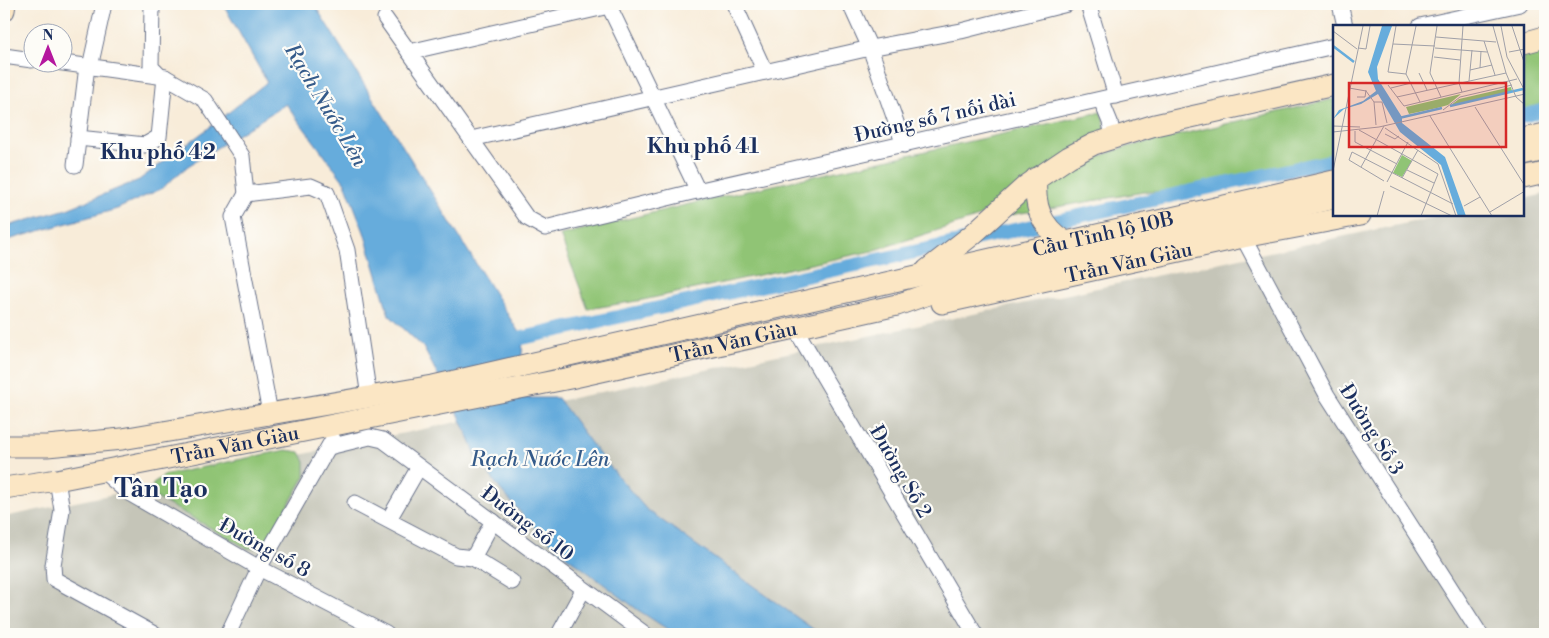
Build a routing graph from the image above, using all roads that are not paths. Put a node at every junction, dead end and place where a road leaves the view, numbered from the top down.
1 (5, 4) edge
2 (104, 4) edge
3 (152, 4) edge
4 (734, 4) edge
5 (850, 4) edge
6 (1067, 4) edge
7 (1088, 4) edge
8 (1340, 4) edge
9 (1520, 4) edge
10 (609, 5) edge
11 (4, 10) edge
12 (385, 18) dead end
13 (1345, 25) edge
14 (1425, 25) edge
15 (1545, 37) edge
16 (1524, 42) edge
17 (1333, 46) edge
18 (870, 48) junction
19 (409, 52) junction
20 (4, 56) edge
21 (22, 59) edge
22 (72, 64) edge
23 (88, 67) junction
24 (765, 72) junction
25 (162, 76) junction
26 (1333, 85) edge
27 (653, 98) junction
28 (1109, 98) junction
29 (1545, 134) edge
30 (1113, 137) junction
31 (78, 138) junction
32 (471, 139) junction
33 (1524, 139) edge
34 (904, 145) junction
35 (1545, 150) edge
36 (1524, 155) edge
37 (75, 165) dead end
38 (1545, 173) edge
39 (1524, 178) edge
40 (1333, 181) edge
41 (1033, 184) junction
42 (698, 191) junction
43 (246, 194) junction
44 (1333, 198) edge
45 (1355, 216) edge
46 (1243, 237) junction
47 (1064, 241) junction
48 (924, 274) junction
49 (873, 287) joint
50 (920, 297) joint
51 (897, 305) junction
52 (795, 328) junction
53 (369, 396) junction
54 (434, 396) junction
55 (270, 414) junction
56 (342, 424) junction
57 (4, 446) edge
58 (328, 447) junction
59 (418, 467) junction
60 (103, 471) junction
61 (57, 480) junction
62 (4, 488) edge
63 (355, 503) dead end
64 (389, 519) junction
65 (493, 521) junction
66 (473, 558) junction
67 (259, 568) junction
68 (512, 582) dead end
69 (583, 590) junction
70 (154, 634) edge
71 (228, 634) edge
72 (386, 634) edge
73 (559, 634) edge
74 (645, 634) edge
75 (975, 634) edge
76 (1480, 634) edge

1 - 11 main road
2 - 23 street
3 - 25 street
4 - 24 street
5 - 18 street
6 - 18 street
7 - 28 street
8 - 13 street
9 - 14 street
10 - 19 street
10 - 27 street
12 - 19 street
15 - 16 main road
17 - 28 street, Đường số 7 nối dài
18 - 24 street
18 - 34 street
19 - 32 street
20 - 21 street
22 - 23 street
23 - 25 street
23 - 31 street
24 - 27 street
25 - 31 street
25 - 43 street
26 - 30 main road
27 - 32 street
27 - 42 street
28 - 30 street
28 - 34 street, Đường số 7 nối dài
29 - 33 main road
30 - 41 main road
31 - 37 street
32 - 42 street, Đường số 7 nối dài
34 - 42 street, Đường số 7 nối dài
35 - 36 main road
38 - 39 main road
40 - 47 main road, Cầu Tỉnh lộ 10B
41 - 47 main road
41 - 48 main road
43 - 53 street
43 - 55 street
44 - 50 main road, Cầu Tỉnh lộ 10B
45 - 46 main road, Trần Văn Giàu
46 - 51 main road, Trần Văn Giàu
46 - 76 street, Đường Số 3
47 - 48 main road, Cầu Tỉnh lộ 10B
48 - 49 main road, Cầu Tỉnh lộ 10B
49 - 54 main road, Trần Văn Giàu
50 - 51 main road, Trần Văn Giàu
51 - 52 main road, Trần Văn Giàu
52 - 54 main road, Trần Văn Giàu
52 - 75 street, Đường Số 2
53 - 54 main road, Trần Văn Giàu
53 - 55 main road, Trần Văn Giàu
54 - 56 main road, Trần Văn Giàu
55 - 57 main road, Trần Văn Giàu
56 - 58 street
56 - 60 main road, Trần Văn Giàu
58 - 59 street, Đường số 10
58 - 67 street
59 - 64 street
59 - 65 street, Đường số 10
60 - 61 main road, Trần Văn Giàu
60 - 67 street, Đường số 8
61 - 62 main road, Trần Văn Giàu
61 - 70 street
63 - 64 street
64 - 66 street
65 - 66 street
65 - 69 street, Đường số 10
66 - 68 street
67 - 71 street
67 - 72 street, Đường số 8
69 - 73 street
69 - 74 street, Đường số 10

